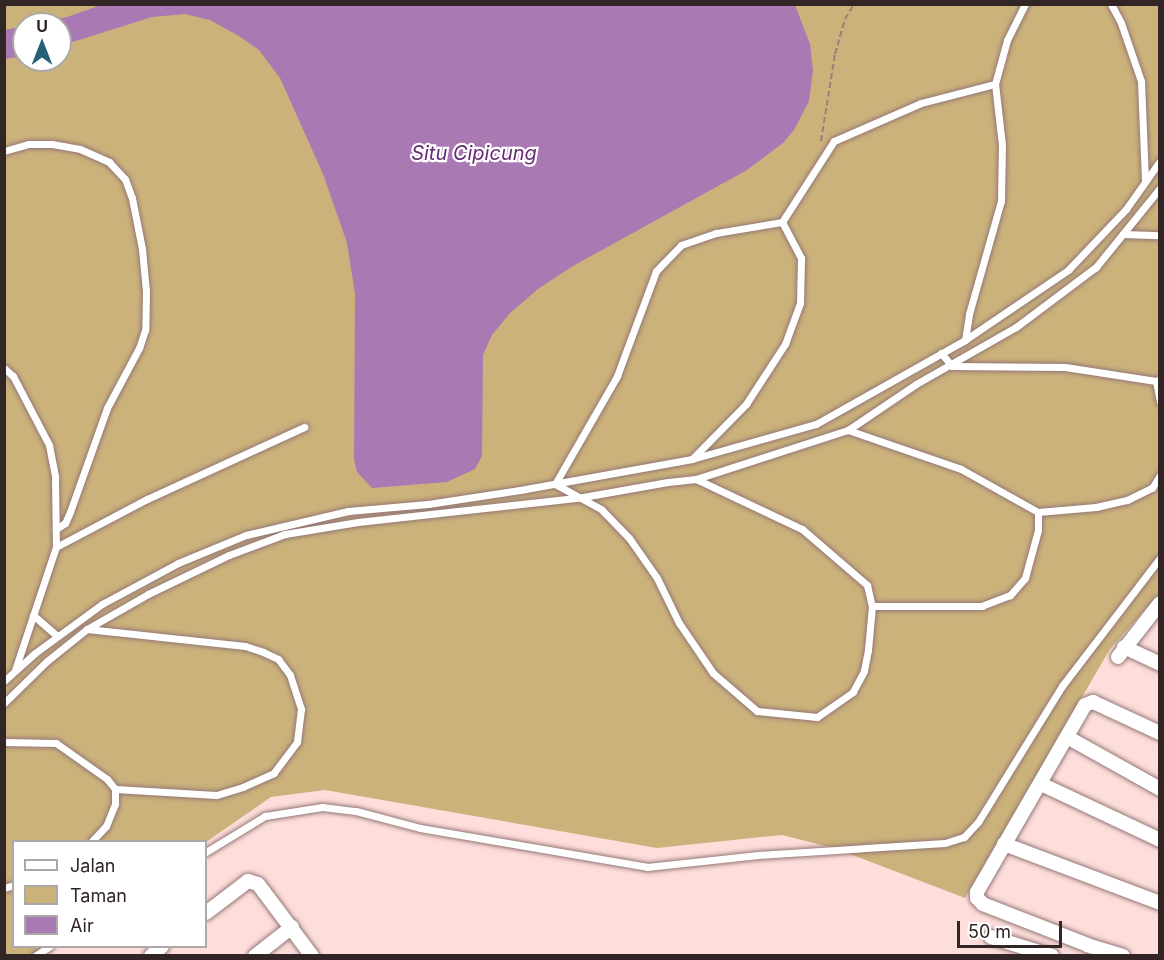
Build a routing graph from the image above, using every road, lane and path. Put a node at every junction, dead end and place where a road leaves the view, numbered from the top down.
1 (854, 4) edge
2 (1025, 4) edge
3 (1111, 4) edge
4 (995, 84) junction
5 (820, 146) dead end
6 (4, 151) edge
7 (1160, 161) edge
8 (1145, 180) junction
9 (1160, 189) edge
10 (782, 222) junction
11 (1123, 234) junction
12 (1160, 235) edge
13 (965, 340) junction
14 (941, 352) junction
15 (952, 366) junction
16 (4, 369) edge
17 (1158, 380) edge
18 (1160, 402) edge
19 (304, 427) dead end
20 (848, 430) junction
21 (692, 459) junction
22 (1160, 475) edge
23 (696, 479) junction
24 (555, 484) junction
25 (583, 497) junction
26 (1038, 512) junction
27 (56, 529) junction
28 (56, 547) junction
29 (1160, 558) edge
30 (1160, 603) edge
31 (872, 606) junction
32 (33, 615) junction
33 (87, 629) junction
34 (57, 636) junction
35 (1160, 664) edge
36 (14, 673) junction
37 (4, 681) edge
38 (4, 703) edge
39 (1160, 733) edge
40 (1067, 737) junction
41 (4, 742) edge
42 (1041, 784) junction
43 (115, 789) junction
44 (1160, 789) edge
45 (93, 840) edge
46 (1160, 840) edge
47 (1004, 844) junction
48 (207, 851) edge
49 (1160, 903) edge
50 (207, 912) edge
51 (292, 927) junction
52 (992, 937) dead end
53 (255, 956) edge
54 (312, 956) edge
55 (1052, 956) edge
56 (1123, 956) edge

1 - 5 path
2 - 4 lane
3 - 8 lane
4 - 10 lane
4 - 13 lane
6 - 27 lane
7 - 8 lane
8 - 13 lane
9 - 11 lane
10 - 21 lane
10 - 24 lane
11 - 12 lane
11 - 15 lane
13 - 14 lane
14 - 15 lane
14 - 21 lane
15 - 17 lane
15 - 20 lane
16 - 27 lane
17 - 18 lane
19 - 28 lane
20 - 23 lane
20 - 26 lane
21 - 24 lane
22 - 26 lane
23 - 25 lane
23 - 31 lane
24 - 25 lane
24 - 34 lane
25 - 31 lane
25 - 33 lane
26 - 31 lane
27 - 28 lane
28 - 32 lane
29 - 48 lane
30 - 35 street
32 - 34 lane
32 - 36 lane
33 - 38 lane
33 - 43 lane
34 - 36 lane
36 - 37 lane
39 - 40 street
40 - 42 street
40 - 44 street
41 - 43 lane
42 - 46 street
42 - 47 street
43 - 45 lane
47 - 49 street
47 - 56 street
50 - 51 street
51 - 53 street
51 - 54 street
52 - 55 street

